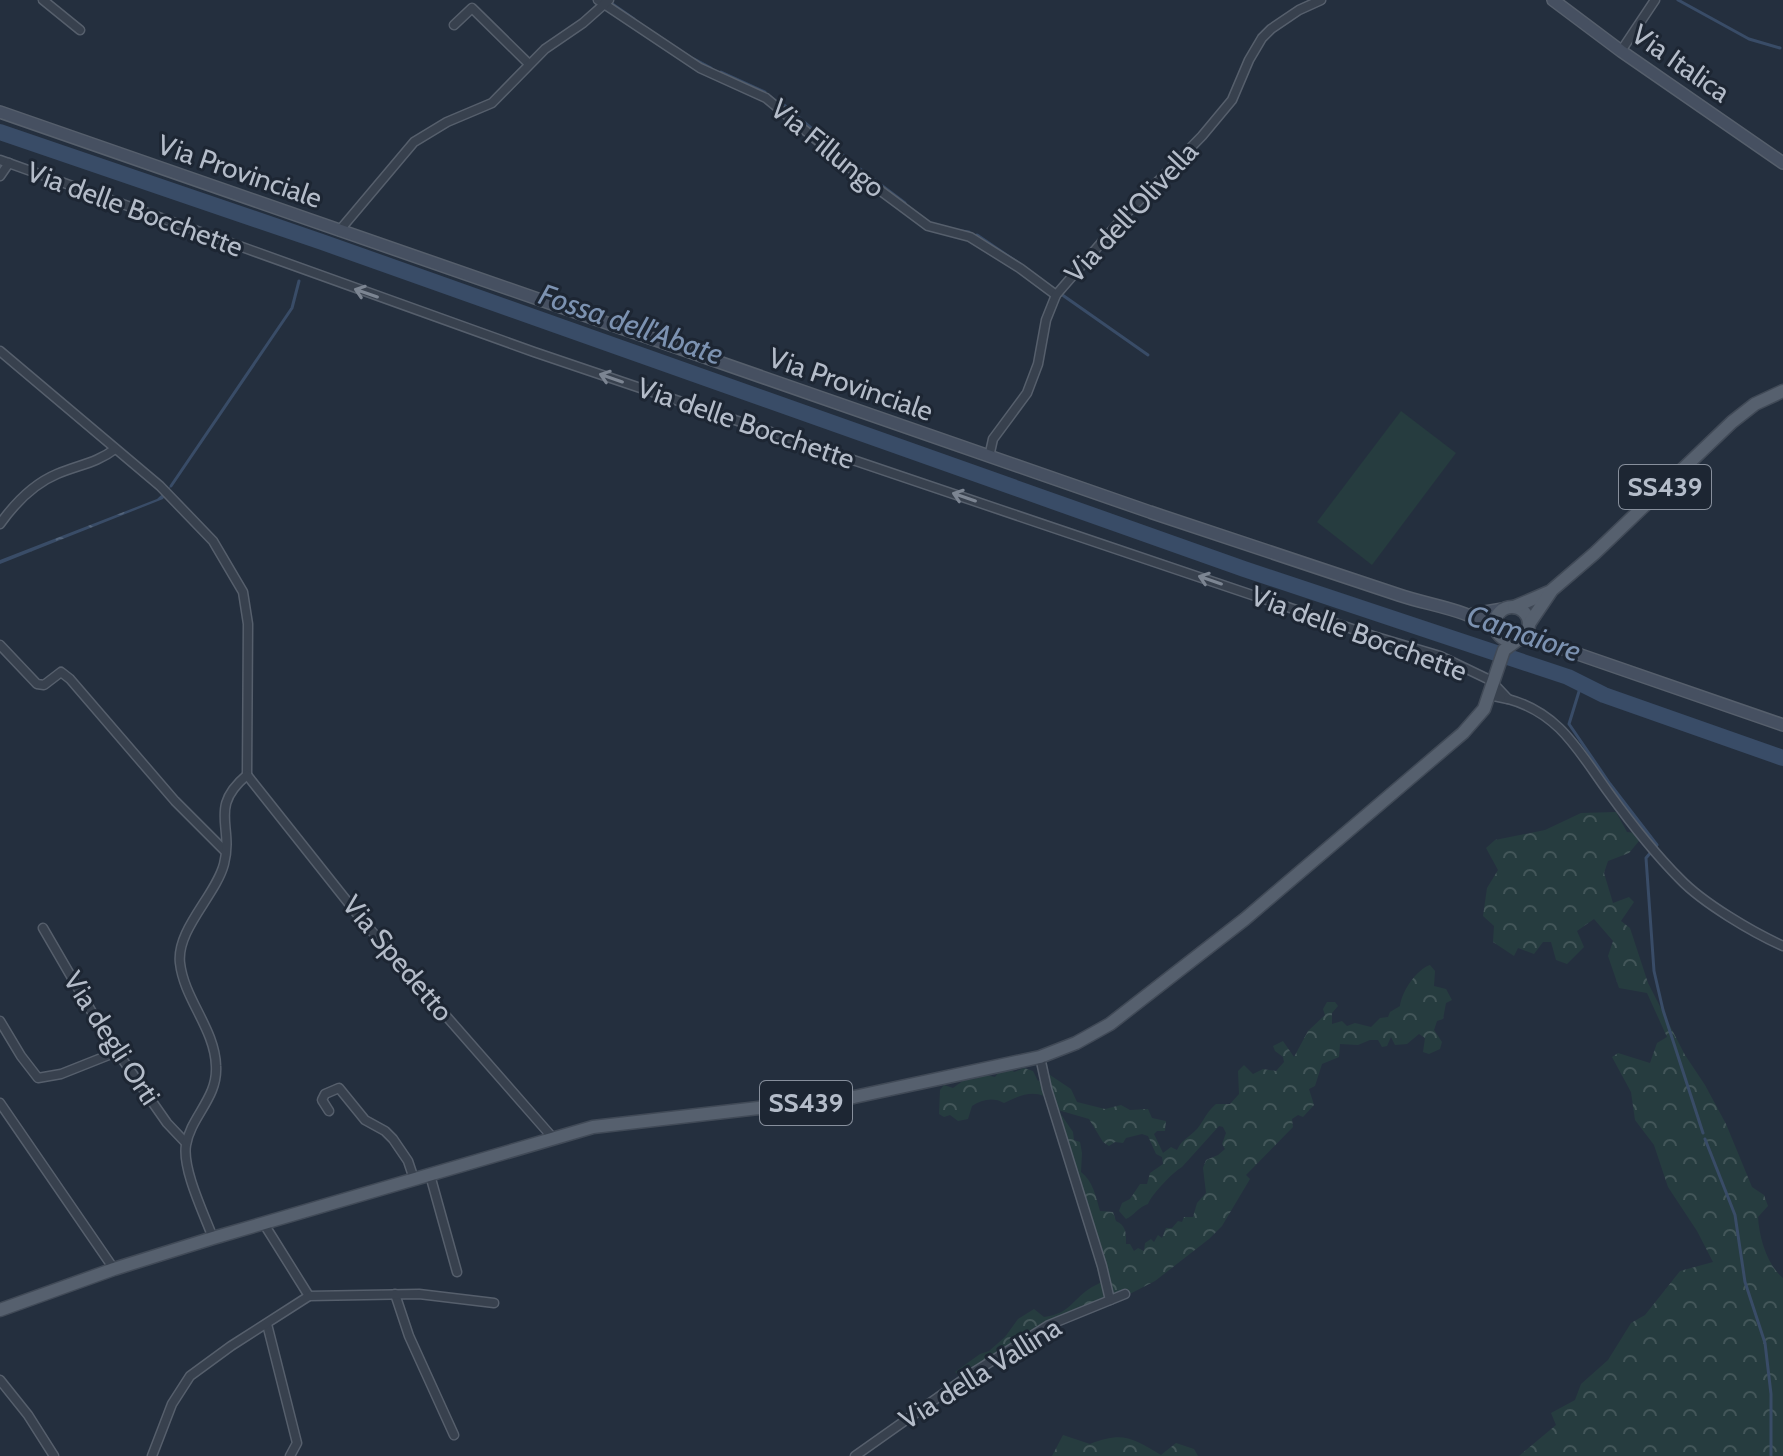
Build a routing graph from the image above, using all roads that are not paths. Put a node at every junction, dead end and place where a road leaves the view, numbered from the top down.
1 (43, 0) edge
2 (1321, 0) edge
3 (1553, 0) edge
4 (1655, 0) edge
5 (604, 2) edge
6 (454, 25) dead end
7 (80, 30) dead end
8 (1621, 51) junction
9 (529, 64) junction
10 (0, 112) edge
11 (5, 162) edge
12 (1783, 163) edge
13 (0, 176) edge
14 (339, 231) junction
15 (1056, 295) junction
16 (0, 351) edge
17 (1783, 391) edge
18 (115, 449) junction
19 (989, 457) junction
20 (0, 524) edge
21 (1552, 590) junction
22 (1508, 608) junction
23 (1464, 613) junction
24 (1529, 625) junction
25 (1498, 634) junction
26 (1518, 640) junction
27 (1546, 643) junction
28 (0, 645) edge
29 (1504, 650) junction
30 (1493, 685) junction
31 (1783, 725) edge
32 (247, 775) junction
33 (225, 851) junction
34 (43, 928) dead end
35 (1783, 946) edge
36 (0, 1021) edge
37 (119, 1051) junction
38 (1040, 1057) junction
39 (0, 1103) edge
40 (329, 1111) dead end
41 (553, 1138) junction
42 (186, 1143) junction
43 (430, 1175) junction
44 (414, 1179) junction
45 (264, 1224) junction
46 (213, 1238) junction
47 (114, 1269) junction
48 (457, 1272) dead end
49 (395, 1294) junction
50 (1125, 1294) dead end
51 (309, 1296) junction
52 (1110, 1300) junction
53 (494, 1303) dead end
54 (0, 1310) edge
55 (267, 1324) junction
56 (0, 1380) edge
57 (454, 1435) dead end
58 (54, 1456) edge
59 (152, 1456) edge
60 (290, 1456) edge
61 (855, 1456) edge

1 - 7 street
2 - 15 street, Via dell'Olivella
3 - 8 main road, Via Italica
4 - 8 street
5 - 9 street
5 - 15 street, Via Fillungo
6 - 9 street
8 - 12 main road, Via Italica
9 - 14 street
10 - 14 main road, Via Provinciale
11 - 13 street
30 -> 11 street, Via delle Bocchette
14 - 19 main road, Via Provinciale
15 - 19 street, Via dell'Olivella
16 - 18 street
17 - 21 main road, SS439
18 - 20 street
18 - 32 street
19 - 23 main road, Via Provinciale
21 - 22 main road
21 - 24 main road, SS439
22 - 23 main road, Via Provinciale
22 - 24 main road
22 - 25 main road
23 - 25 main road, Via Provinciale
24 - 26 main road
24 - 27 main road
25 - 26 main road
25 - 29 main road
26 - 27 main road
26 - 29 main road
27 - 31 main road
28 - 33 street
29 - 30 main road, SS439
30 - 35 street, Via delle Bocchette
30 - 38 main road, SS439
32 - 33 street
32 - 41 street, Via Spedetto
33 - 42 street
34 - 37 street, Via degli Orti
36 - 37 street
37 - 42 street, Via degli Orti
38 - 41 main road, SS439
38 - 52 street
39 - 47 street
40 - 44 street
41 - 43 main road, SS439
42 - 46 street
43 - 44 main road, SS439
43 - 48 street
44 - 45 main road, SS439
45 - 46 main road, SS439
45 - 51 street
46 - 47 main road, SS439
47 - 54 main road, SS439
49 - 51 street
49 - 53 street
49 - 57 street
50 - 52 street, Via della Vallina
51 - 55 street
52 - 61 street, Via della Vallina
55 - 59 street
55 - 60 street
56 - 58 street

